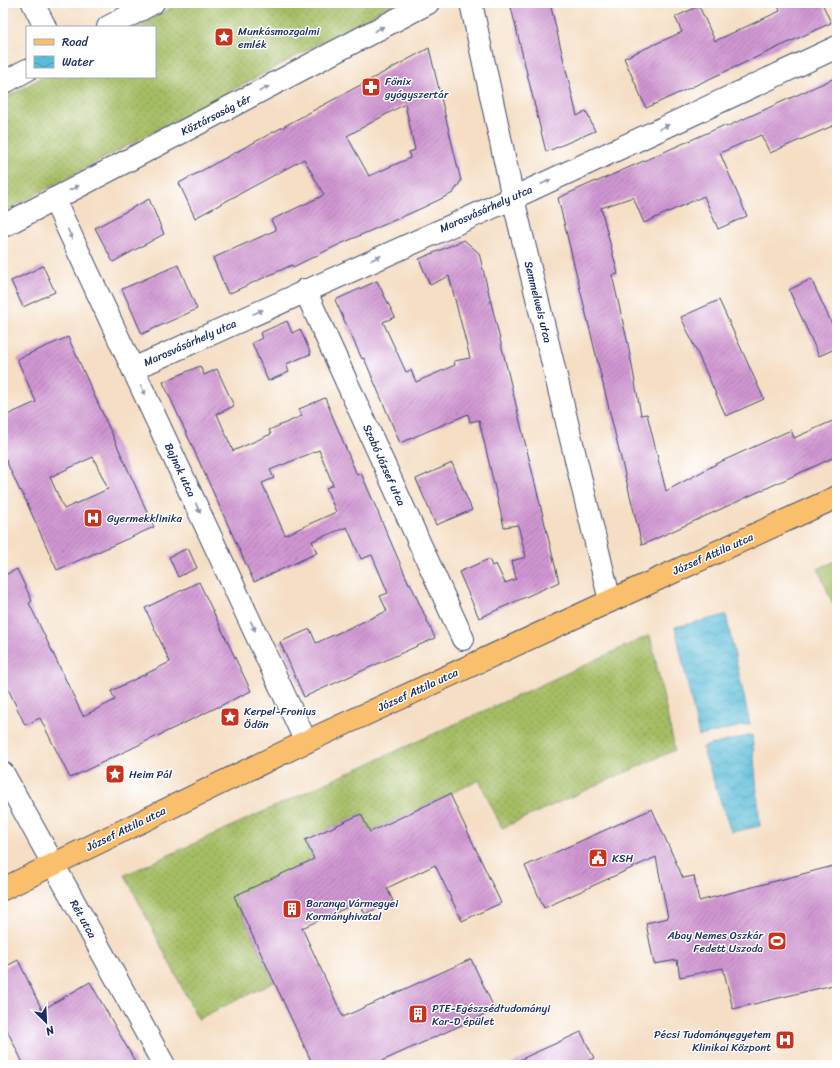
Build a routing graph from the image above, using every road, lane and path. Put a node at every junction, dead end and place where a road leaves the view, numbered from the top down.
1 (32, 3) edge
2 (153, 3) edge
3 (428, 3) edge
4 (471, 3) edge
5 (44, 26) edge
6 (110, 26) edge
7 (837, 47) edge
8 (26, 71) edge
9 (3, 83) edge
10 (512, 198) junction
11 (54, 199) junction
12 (3, 226) edge
13 (305, 290) junction
14 (133, 369) junction
15 (837, 497) edge
16 (610, 601) junction
17 (463, 639) dead end
18 (306, 742) junction
19 (3, 773) edge
20 (53, 865) junction
21 (3, 889) edge
22 (164, 1065) edge

1 - 5 street
2 - 6 street
11 -> 3 street, Köztársaság tér
4 - 10 street, Semmelweis utca
10 -> 7 street, Marosvásárhely utca
8 - 9 street
13 -> 10 street, Marosvásárhely utca
10 - 16 street, Semmelweis utca
11 - 12 street, Köztársaság tér
11 -> 14 street, Bajnok utca
14 -> 13 street, Marosvásárhely utca
13 - 17 street, Szabó József utca
14 -> 18 street, Bajnok utca
15 - 16 main road, József Attila utca
16 - 18 main road, József Attila utca
18 - 20 main road, József Attila utca
19 - 20 street, Rét utca
20 - 21 main road, József Attila utca
20 - 22 street, Rét utca

